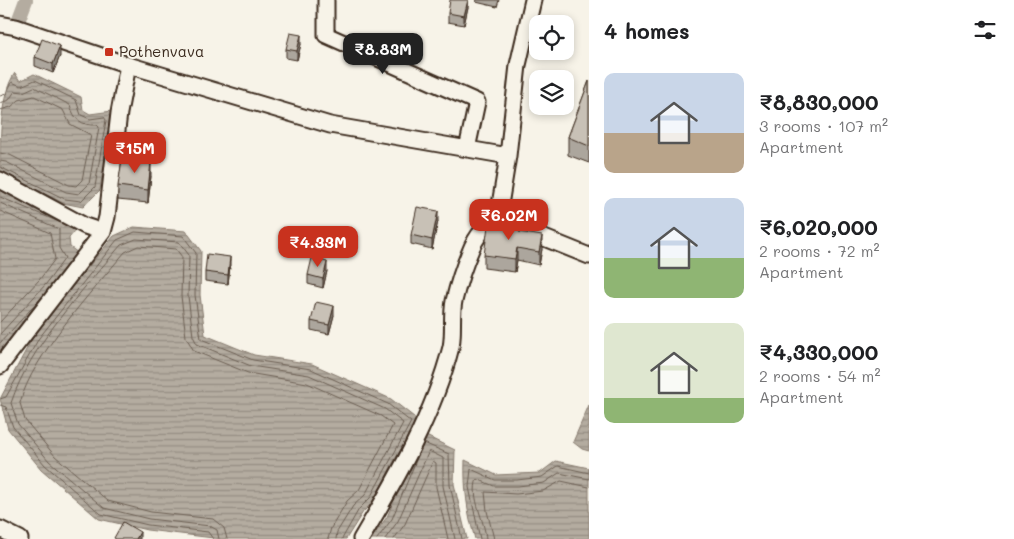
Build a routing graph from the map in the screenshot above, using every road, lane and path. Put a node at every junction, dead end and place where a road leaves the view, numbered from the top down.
1 (326, 0) edge
2 (533, 0) edge
3 (0, 24) edge
4 (128, 65) junction
5 (466, 149) junction
6 (508, 156) junction
7 (0, 180) edge
8 (508, 220) junction
9 (103, 232) junction
10 (589, 256) edge
11 (0, 366) edge
12 (0, 529) edge
13 (20, 539) edge
14 (361, 539) edge

1 - 5 street
2 - 6 street
3 - 4 street
4 - 5 street
4 - 9 street
5 - 6 street
6 - 8 street
7 - 9 street
8 - 10 street
8 - 14 street
9 - 11 street
12 - 13 street

